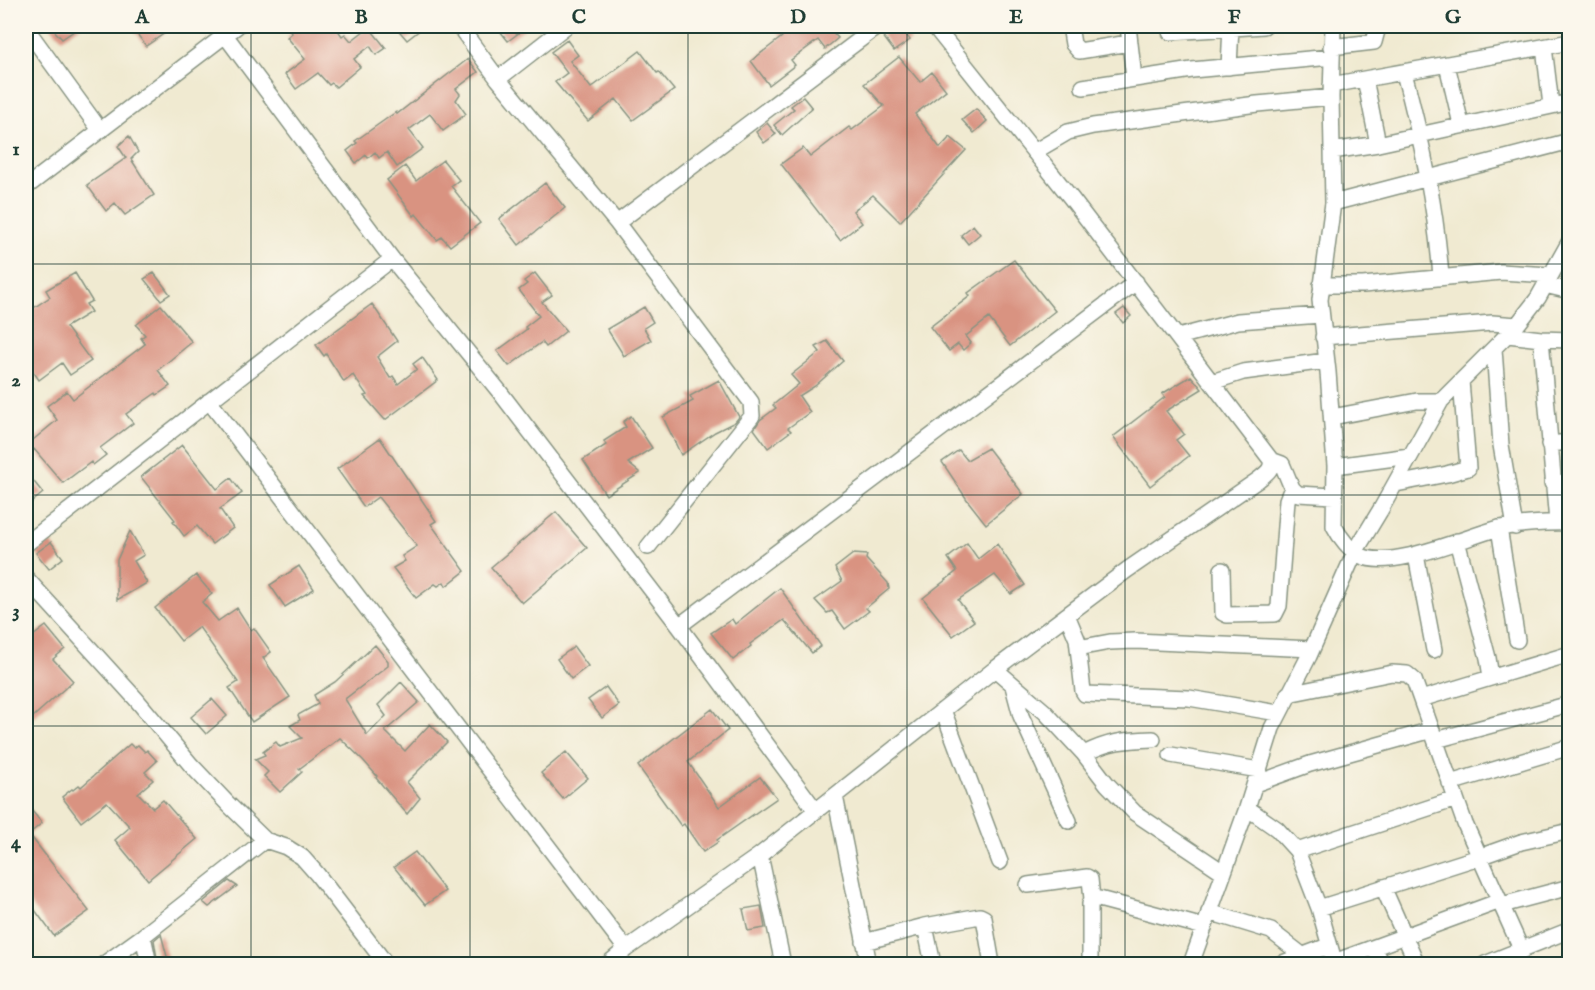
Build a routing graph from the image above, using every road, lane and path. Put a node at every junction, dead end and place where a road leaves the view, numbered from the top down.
1 (459, 26) edge
2 (566, 26) edge
3 (878, 26) edge
4 (938, 26) edge
5 (1070, 26) edge
6 (1128, 26) edge
7 (1264, 26) edge
8 (1333, 26) edge
9 (1383, 26) edge
10 (1231, 27) edge
11 (26, 28) edge
12 (231, 30) edge
13 (1170, 32) dead end
14 (1569, 42) edge
15 (1129, 43) junction
16 (1544, 47) junction
17 (1331, 52) junction
18 (1447, 65) junction
19 (1229, 67) junction
20 (1404, 73) junction
21 (1134, 78) junction
22 (498, 79) junction
23 (1365, 79) junction
24 (1083, 87) dead end
25 (1331, 91) junction
26 (1569, 102) edge
27 (1551, 105) junction
28 (1461, 124) junction
29 (100, 130) junction
30 (1420, 134) junction
31 (1569, 141) edge
32 (1378, 144) junction
33 (1332, 151) junction
34 (1034, 152) junction
35 (1428, 178) junction
36 (26, 187) edge
37 (1333, 203) junction
38 (617, 223) junction
39 (1569, 241) edge
40 (392, 259) junction
41 (1441, 277) junction
42 (1548, 280) junction
43 (1136, 282) junction
44 (1321, 285) junction
45 (1569, 291) edge
46 (1321, 315) junction
47 (1513, 330) junction
48 (1178, 337) junction
49 (1323, 337) junction
50 (1540, 339) junction
51 (1569, 340) edge
52 (1494, 349) junction
53 (1326, 361) junction
54 (1461, 381) junction
55 (1212, 382) junction
56 (209, 401) junction
57 (1441, 401) junction
58 (1332, 417) junction
59 (1569, 442) edge
60 (1550, 444) junction
61 (1410, 456) junction
62 (1271, 460) junction
63 (1335, 466) junction
64 (1569, 482) edge
65 (1552, 483) junction
66 (1395, 484) junction
67 (1292, 488) junction
68 (1334, 496) junction
69 (1563, 523) edge
70 (1515, 527) junction
71 (1499, 528) junction
72 (1457, 541) junction
73 (26, 544) edge
74 (648, 547) dead end
75 (1355, 552) junction
76 (1416, 555) junction
77 (1222, 570) dead end
78 (26, 578) edge
79 (1067, 615) junction
80 (679, 626) junction
81 (1517, 640) dead end
82 (1078, 648) junction
83 (1311, 649) junction
84 (1434, 650) dead end
85 (1569, 654) edge
86 (995, 669) junction
87 (1491, 677) junction
88 (1013, 686) junction
89 (1288, 694) junction
90 (1421, 699) junction
91 (1569, 704) edge
92 (943, 710) junction
93 (1278, 713) junction
94 (1434, 735) junction
95 (1153, 739) dead end
96 (1569, 747) edge
97 (1084, 754) junction
98 (1171, 755) dead end
99 (1257, 777) junction
100 (1450, 783) junction
101 (835, 796) junction
102 (1456, 799) junction
103 (1246, 808) junction
104 (816, 811) junction
105 (1069, 821) dead end
106 (1569, 831) edge
107 (265, 840) junction
108 (1297, 851) junction
109 (760, 855) junction
110 (1479, 857) junction
111 (1000, 862) dead end
112 (1223, 872) junction
113 (1028, 885) dead end
114 (1569, 887) edge
115 (1383, 888) junction
116 (1092, 899) junction
117 (1501, 903) junction
118 (1319, 908) junction
119 (1207, 919) junction
120 (925, 926) junction
121 (1569, 930) edge
122 (143, 936) junction
123 (1405, 937) junction
124 (864, 942) junction
125 (1328, 945) junction
126 (1374, 949) junction
127 (1522, 951) junction
128 (1302, 955) junction
129 (618, 959) edge
130 (104, 964) edge
131 (149, 964) edge
132 (386, 964) edge
133 (783, 964) edge
134 (869, 964) edge
135 (933, 964) edge
136 (992, 964) edge
137 (1090, 964) edge
138 (1191, 964) edge
139 (1280, 964) edge
140 (1334, 964) edge
141 (1383, 964) edge
142 (1417, 964) edge
143 (1485, 964) edge

1 - 22 street
2 - 22 street
3 - 38 street
4 - 34 street
5 - 15 street
6 - 15 street
7 - 10 street
8 - 17 street
9 - 17 street
10 - 13 street
10 - 19 street
11 - 29 street
12 - 29 street
12 - 40 street
14 - 16 street
15 - 21 street
16 - 18 street
16 - 27 street
17 - 19 street
17 - 25 street
18 - 20 street
18 - 28 street
19 - 21 street
20 - 23 street
20 - 30 street
21 - 24 street
22 - 38 street
23 - 25 street
23 - 32 street
25 - 33 street
25 - 34 street
26 - 27 street
27 - 28 street
28 - 30 street
29 - 36 street
30 - 32 street
30 - 35 street
31 - 35 street
32 - 33 street
33 - 37 street
34 - 43 street
35 - 37 street
35 - 41 street
37 - 44 street
38 - 74 street
39 - 42 street
40 - 56 street
40 - 80 street
41 - 42 street
41 - 44 street
42 - 45 street
42 - 47 street
43 - 48 street
43 - 80 street
44 - 46 street
46 - 48 street
46 - 49 street
47 - 49 street
47 - 50 street
47 - 52 street
48 - 55 street
49 - 53 street
50 - 51 street
50 - 60 street
52 - 54 street
52 - 70 street
53 - 55 street
53 - 58 street
54 - 57 street
54 - 66 street
55 - 62 street
56 - 73 street
56 - 129 street
57 - 58 street
57 - 61 street
58 - 63 street
59 - 60 street
60 - 65 street
61 - 63 street
61 - 66 street
62 - 67 street
62 - 79 street
63 - 68 street
64 - 65 street
65 - 69 street
66 - 75 street
67 - 68 street
67 - 77 street
68 - 75 street
69 - 70 street
70 - 71 street
71 - 72 street
71 - 81 street
72 - 76 street
72 - 87 street
75 - 76 street
75 - 83 street
76 - 84 street
78 - 107 street
79 - 82 street
79 - 86 street
80 - 104 street
82 - 83 street
82 - 93 street
83 - 89 street
85 - 87 street
86 - 88 street
86 - 92 street
87 - 90 street
88 - 97 street
88 - 105 street
89 - 90 street
89 - 93 street
90 - 94 street
91 - 94 street
92 - 101 street
92 - 111 street
93 - 99 street
94 - 99 street
94 - 100 street
95 - 97 street
96 - 100 street
97 - 112 street
98 - 99 street
99 - 103 street
100 - 102 street
101 - 104 street
101 - 124 street
102 - 108 street
102 - 110 street
103 - 108 street
103 - 112 street
104 - 109 street
106 - 110 street
107 - 122 street
107 - 132 street
108 - 118 street
109 - 129 street
109 - 133 street
110 - 115 street
110 - 117 street
112 - 119 street
113 - 116 street
114 - 117 street
115 - 118 street
115 - 123 street
116 - 119 street
116 - 137 street
117 - 123 street
117 - 127 street
118 - 125 street
119 - 128 street
119 - 138 street
120 - 124 street
120 - 135 street
120 - 136 street
121 - 127 street
122 - 130 street
122 - 131 street
123 - 126 street
123 - 142 street
124 - 134 street
125 - 128 street
125 - 140 street
126 - 140 street
126 - 141 street
127 - 143 street
128 - 139 street

